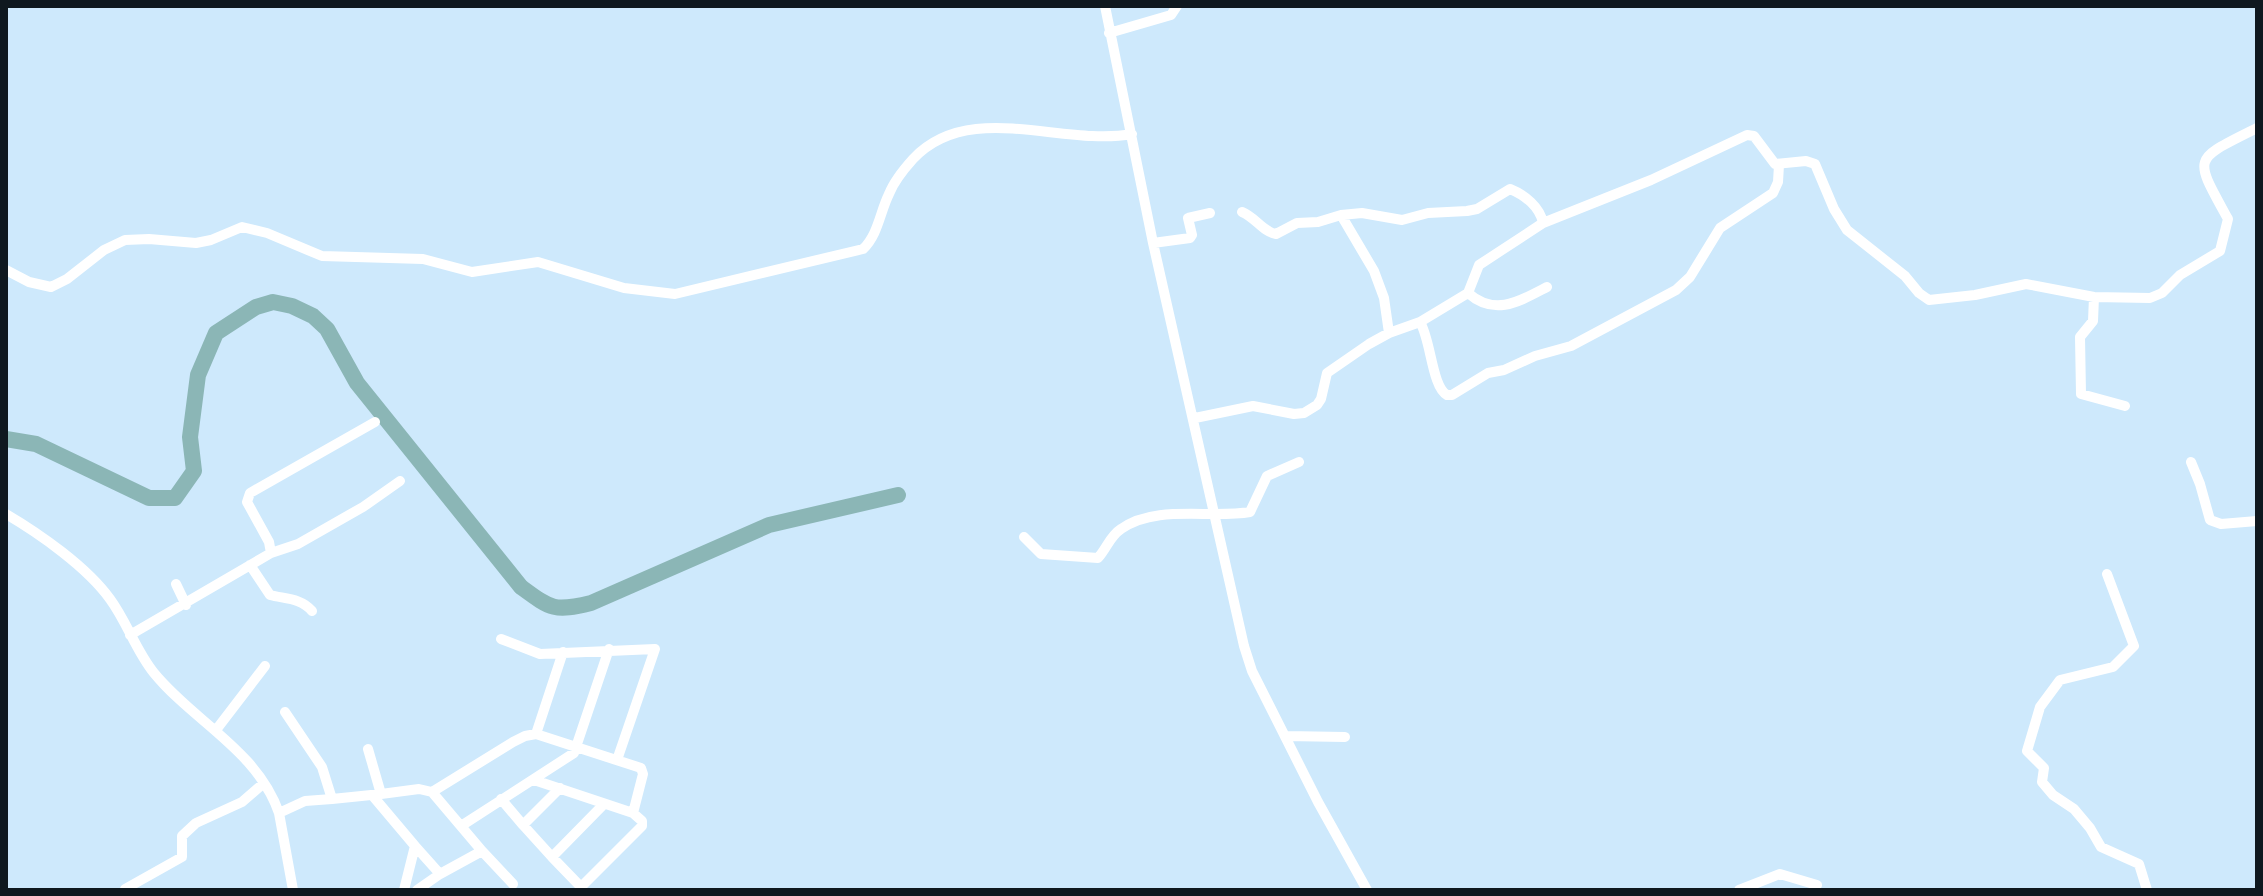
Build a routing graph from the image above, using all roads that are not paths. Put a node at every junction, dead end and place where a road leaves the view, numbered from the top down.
1 (1105, 6) edge
2 (1177, 6) edge
3 (1109, 33) junction
4 (2257, 128) edge
5 (1132, 134) junction
6 (1779, 165) junction
7 (1242, 212) dead end
8 (1210, 213) dead end
9 (1341, 215) junction
10 (1543, 223) junction
11 (1153, 243) junction
12 (6, 270) edge
13 (1547, 287) dead end
14 (1468, 293) junction
15 (2094, 297) junction
16 (1420, 322) junction
17 (1389, 333) junction
18 (2125, 406) dead end
19 (1195, 418) junction
20 (375, 422) dead end
21 (1299, 462) dead end
22 (2191, 462) dead end
23 (400, 481) dead end
24 (6, 514) edge
25 (1216, 514) junction
26 (2257, 521) edge
27 (1024, 537) dead end
28 (271, 553) junction
29 (250, 565) junction
30 (2107, 574) dead end
31 (176, 584) dead end
32 (186, 605) junction
33 (312, 611) dead end
34 (130, 635) junction
35 (501, 639) dead end
36 (609, 649) junction
37 (563, 652) junction
38 (265, 666) dead end
39 (285, 712) dead end
40 (216, 730) junction
41 (536, 734) junction
42 (1286, 736) junction
43 (1345, 737) dead end
44 (368, 749) dead end
45 (577, 749) junction
46 (617, 760) junction
47 (534, 780) junction
48 (264, 783) junction
49 (560, 788) junction
50 (432, 792) junction
51 (376, 794) junction
52 (332, 799) junction
53 (501, 799) junction
54 (604, 804) junction
55 (279, 813) junction
56 (633, 813) junction
57 (523, 825) junction
58 (461, 826) junction
59 (415, 846) junction
60 (482, 851) junction
61 (552, 857) junction
62 (440, 874) junction
63 (513, 884) dead end
64 (1817, 885) dead end
65 (125, 889) edge
66 (580, 889) edge
67 (293, 890) edge
68 (404, 890) edge
69 (417, 890) edge
70 (1367, 890) edge
71 (1739, 890) edge
72 (2147, 890) edge

1 - 3 street
2 - 3 street
3 - 5 street
4 - 15 street
5 - 11 street
5 - 12 street
6 - 10 street
6 - 15 street
6 - 16 street
7 - 9 street
8 - 11 street
9 - 10 street
9 - 17 street
10 - 14 street
11 - 19 street
13 - 14 street
14 - 16 street
15 - 18 street
16 - 17 street
17 - 19 street
19 - 25 street
20 - 28 street
21 - 25 street
22 - 26 street
23 - 28 street
24 - 34 street
25 - 27 street
25 - 42 street
28 - 29 street
29 - 32 street
29 - 33 street
30 - 72 street
31 - 32 street
32 - 34 street
34 - 40 street
35 - 37 street
36 - 37 street
36 - 45 street
36 - 46 street
37 - 41 street
38 - 40 street
39 - 52 street
40 - 48 street
41 - 45 street
41 - 50 street
42 - 43 street
42 - 70 street
44 - 51 street
45 - 46 street
45 - 47 street
46 - 56 street
47 - 49 street
47 - 53 street
48 - 55 street
48 - 65 street
49 - 54 street
49 - 57 street
50 - 51 street
50 - 58 street
51 - 52 street
51 - 59 street
52 - 55 street
53 - 57 street
53 - 58 street
54 - 56 street
54 - 61 street
55 - 67 street
56 - 66 street
57 - 61 street
58 - 60 street
59 - 62 street
59 - 68 street
60 - 62 street
60 - 63 street
61 - 66 street
62 - 69 street
64 - 71 street

